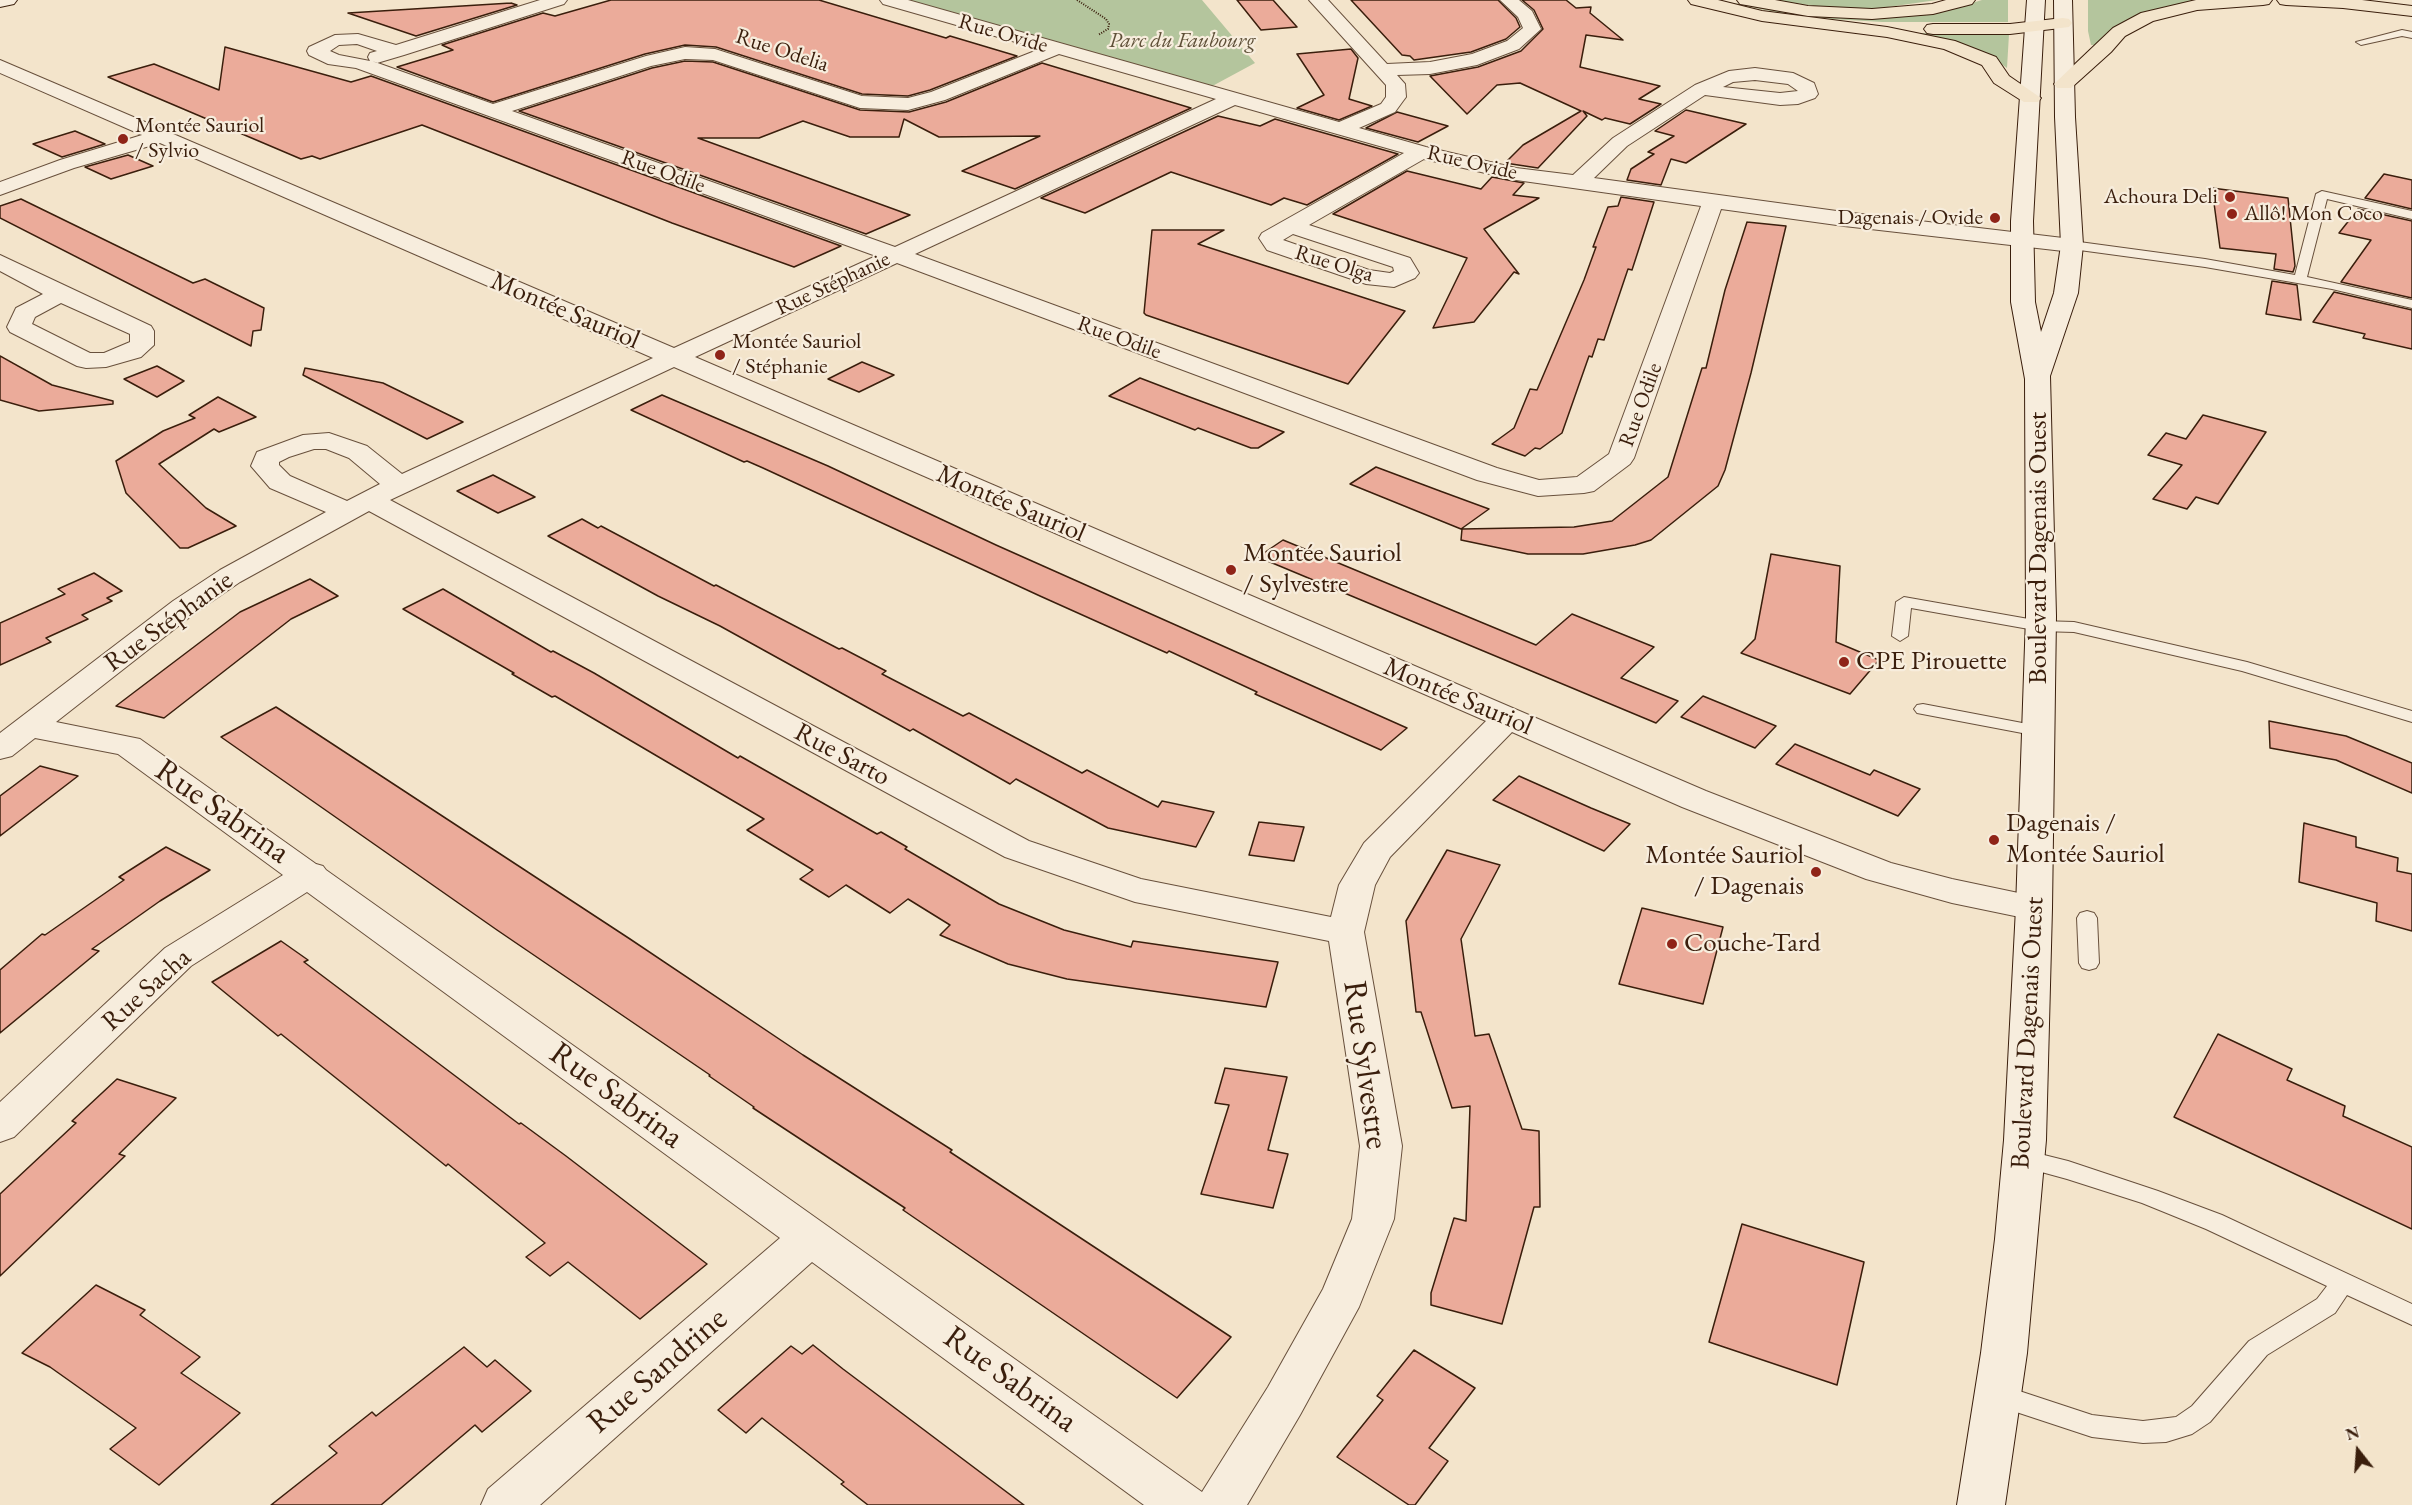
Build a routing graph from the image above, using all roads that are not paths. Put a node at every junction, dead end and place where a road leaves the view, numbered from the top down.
1 (8, 0) edge
2 (558, 0) edge
3 (889, 0) edge
4 (1318, 0) edge
5 (1509, 0) edge
6 (1697, 0) edge
7 (1746, 0) edge
8 (1966, 0) edge
9 (2036, 0) edge
10 (2063, 0) edge
11 (2263, 0) edge
12 (2286, 0) edge
13 (2396, 0) edge
14 (0, 2) edge
15 (2412, 3) edge
16 (2412, 11) edge
17 (2063, 23) junction
18 (2035, 27) junction
19 (1887, 32) junction
20 (2412, 35) edge
21 (2361, 42) dead end
22 (397, 51) junction
23 (1062, 51) junction
24 (359, 63) junction
25 (0, 66) edge
26 (1383, 70) junction
27 (2064, 84) junction
28 (1702, 89) dead end
29 (1235, 98) junction
30 (2031, 98) junction
31 (491, 111) junction
32 (1341, 129) junction
33 (160, 136) junction
34 (1421, 152) junction
35 (1577, 183) junction
36 (0, 189) edge
37 (1713, 202) junction
38 (2412, 215) edge
39 (1292, 226) junction
40 (2024, 240) junction
41 (2072, 245) junction
42 (896, 255) junction
43 (0, 262) edge
44 (2300, 280) junction
45 (61, 294) dead end
46 (2412, 304) edge
47 (674, 358) junction
48 (2038, 379) junction
49 (399, 485) junction
50 (358, 506) junction
51 (2040, 626) junction
52 (1900, 636) dead end
53 (1923, 709) dead end
54 (2412, 717) edge
55 (1508, 718) junction
56 (2038, 731) junction
57 (16, 738) edge
58 (310, 874) junction
59 (2034, 908) junction
60 (2087, 918) dead end
61 (1346, 932) junction
62 (2089, 963) dead end
63 (0, 1126) edge
64 (2024, 1159) junction
65 (812, 1237) junction
66 (2343, 1282) junction
67 (2412, 1315) edge
68 (1998, 1395) junction
69 (505, 1505) edge
70 (1183, 1505) edge
71 (1221, 1505) edge
72 (1980, 1505) edge

1 - 14 street
2 - 22 street, Rue Odile
3 - 23 street, Rue Ovide
4 - 26 street
5 - 26 street
6 - 19 main road
7 - 8 main road
9 - 18 street, Boulevard Dagenais Ouest
10 - 17 street, Boulevard Dagenais Ouest
11 - 27 main road
12 - 16 main road
13 - 15 main road
17 - 18 main road
17 - 27 street, Boulevard Dagenais Ouest
18 - 19 main road
18 - 30 street, Boulevard Dagenais Ouest
19 - 30 main road
20 - 21 lane
22 - 24 street, Rue Odile
22 - 24 street, Rue Odile
23 - 29 street, Rue Ovide
23 - 31 street, Rue Odelia
24 - 31 street, Rue Odile
25 - 33 street, Montée Sauriol
26 - 32 street
27 - 41 street, Boulevard Dagenais Ouest
28 - 35 street
29 - 32 street, Rue Ovide
29 - 42 street, Rue Stéphanie
30 - 40 street, Boulevard Dagenais Ouest
31 - 42 street, Rue Odile
32 - 34 street, Rue Ovide
33 - 36 street
33 - 47 street, Montée Sauriol
34 - 35 street, Rue Ovide
34 - 39 street, Rue Olga
35 - 37 street, Rue Ovide
37 - 40 street, Rue Ovide
37 - 42 street, Rue Odile
38 - 44 lane
39 - 39 street, Rue Olga
40 - 41 street, Rue Ovide
40 - 48 street, Boulevard Dagenais Ouest
41 - 44 lane
41 - 48 street, Boulevard Dagenais Ouest
42 - 47 street, Rue Stéphanie
43 - 45 street
44 - 46 lane
47 - 49 street, Rue Stéphanie
47 - 55 street, Montée Sauriol
48 - 51 street, Boulevard Dagenais Ouest
49 - 50 street, Rue Stéphanie
49 - 50 street
50 - 57 street, Rue Stéphanie
50 - 61 street, Rue Sarto
51 - 52 lane
51 - 54 lane
51 - 56 street, Boulevard Dagenais Ouest
53 - 56 lane
55 - 59 street, Montée Sauriol
55 - 61 street, Rue Sylvestre
56 - 59 street, Boulevard Dagenais Ouest
57 - 58 street, Rue Sabrina
58 - 63 street, Rue Sacha
58 - 65 street, Rue Sabrina
59 - 64 street, Boulevard Dagenais Ouest
60 - 62 lane
61 - 71 street, Rue Sylvestre
64 - 66 lane
64 - 68 street, Boulevard Dagenais Ouest
65 - 69 street, Rue Sandrine
65 - 70 street, Rue Sabrina
66 - 67 lane
66 - 68 lane
68 - 72 street, Boulevard Dagenais Ouest

